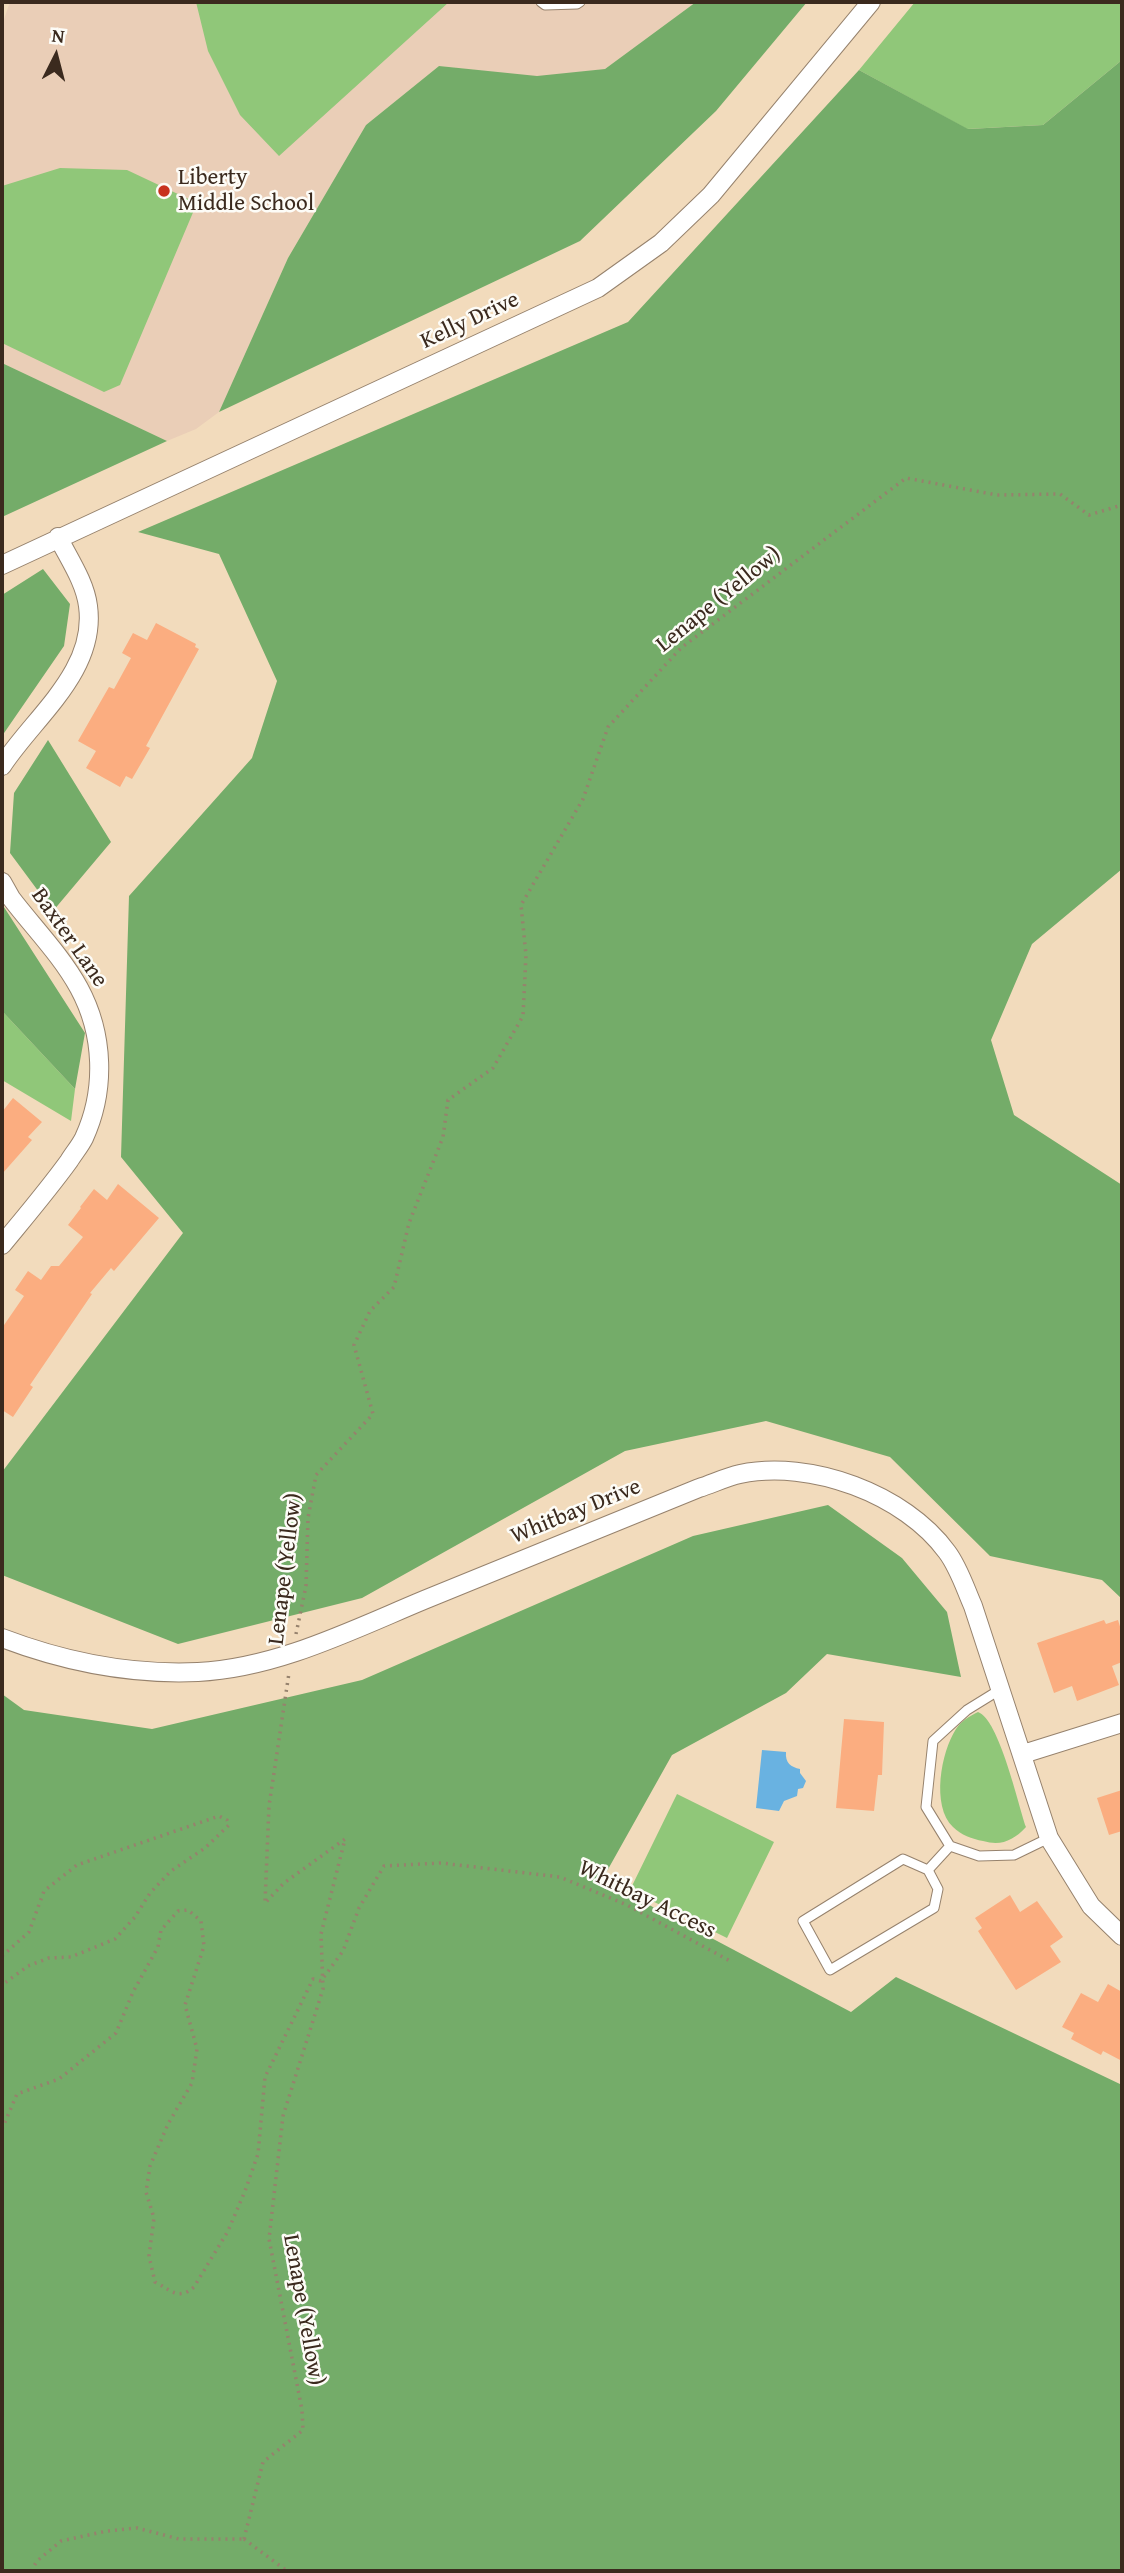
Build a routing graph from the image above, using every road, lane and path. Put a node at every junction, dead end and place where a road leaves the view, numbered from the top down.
1 (541, 2) edge
2 (580, 2) edge
3 (871, 2) edge
4 (1122, 505) edge
5 (58, 537) junction
6 (2, 565) edge
7 (2, 766) edge
8 (2, 882) edge
9 (2, 1245) edge
10 (2, 1638) edge
11 (293, 1652) junction
12 (1001, 1689) junction
13 (1122, 1723) edge
14 (1023, 1754) junction
15 (1049, 1838) junction
16 (950, 1846) junction
17 (928, 1870) junction
18 (1122, 1936) edge
19 (2, 1956) edge
20 (732, 1962) dead end
21 (321, 1981) junction
22 (2, 1984) edge
23 (2, 2129) edge
24 (244, 2539) junction
25 (31, 2571) edge
26 (287, 2571) edge

1 - 2 lane
3 - 5 street, Kelly Drive
4 - 11 path, Lenape (Yellow)
5 - 6 street, Kelly Drive
5 - 7 street
8 - 9 street, Baxter Lane
10 - 11 street, Whitbay Drive
11 - 12 street, Whitbay Drive
11 - 21 path, Lenape (Yellow)
12 - 14 street, Whitbay Drive
12 - 16 lane
13 - 14 street
14 - 15 street, Whitbay Drive
15 - 16 lane
15 - 18 street, Whitbay Drive
16 - 17 lane
17 - 17 lane
19 - 22 path
20 - 21 path, Whitbay Access
21 - 23 path
21 - 24 path, Lenape (Yellow)
24 - 25 path
24 - 26 path

